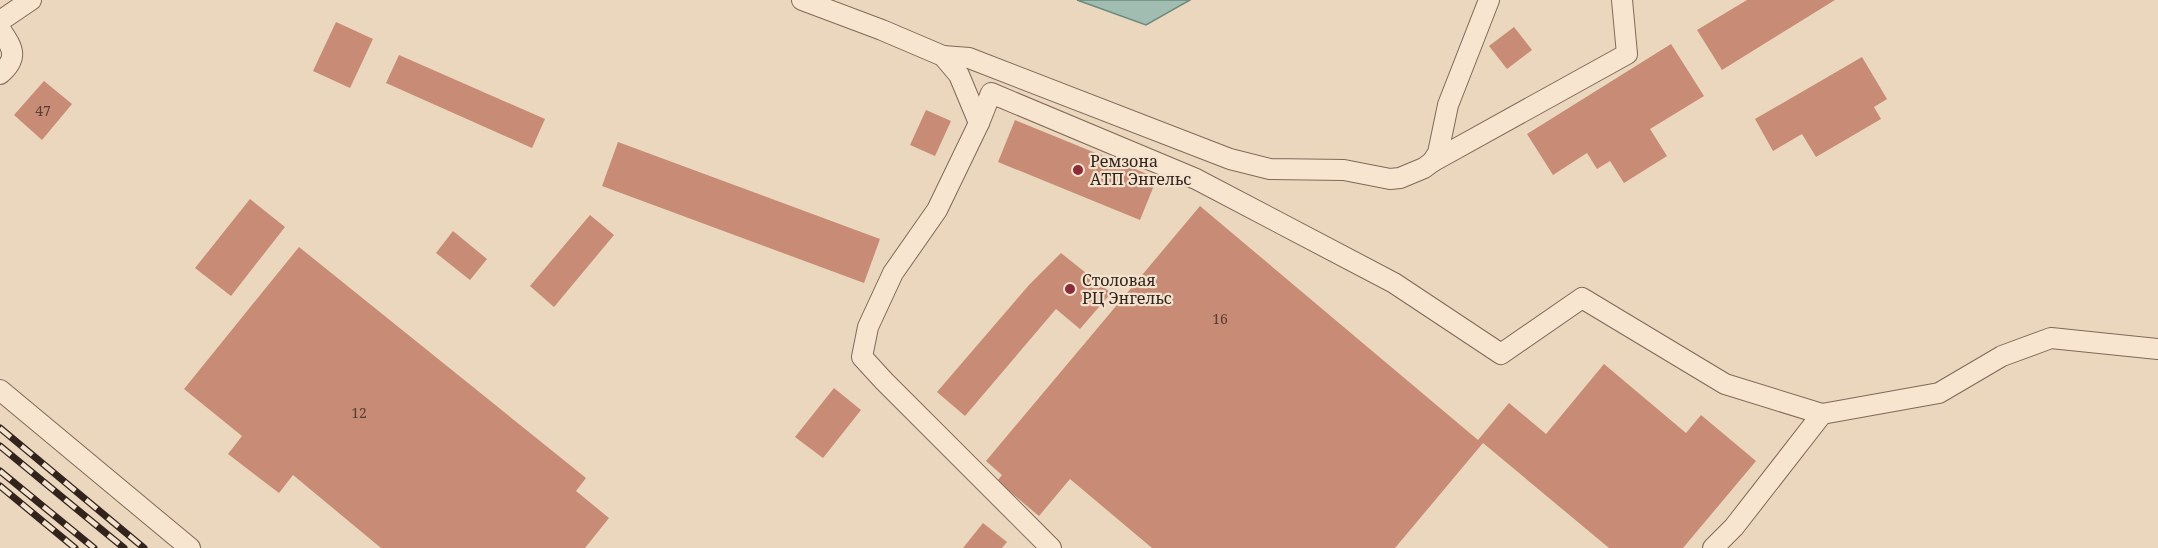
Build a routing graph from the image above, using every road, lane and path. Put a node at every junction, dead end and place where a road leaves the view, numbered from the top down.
1 (31, 0) edge
2 (802, 0) edge
3 (1489, 0) edge
4 (1622, 0) edge
5 (0, 21) edge
6 (0, 29) edge
7 (943, 56) junction
8 (0, 74) edge
9 (979, 123) junction
10 (1432, 162) junction
11 (2158, 349) edge
12 (0, 390) edge
13 (1822, 414) junction
14 (190, 548) edge
15 (1051, 548) edge
16 (1713, 548) edge

1 - 5 street
2 - 7 street
3 - 10 street
4 - 10 street
6 - 8 street
7 - 9 street
7 - 10 street
9 - 13 street
9 - 15 street
11 - 13 street
12 - 14 street
13 - 16 street

